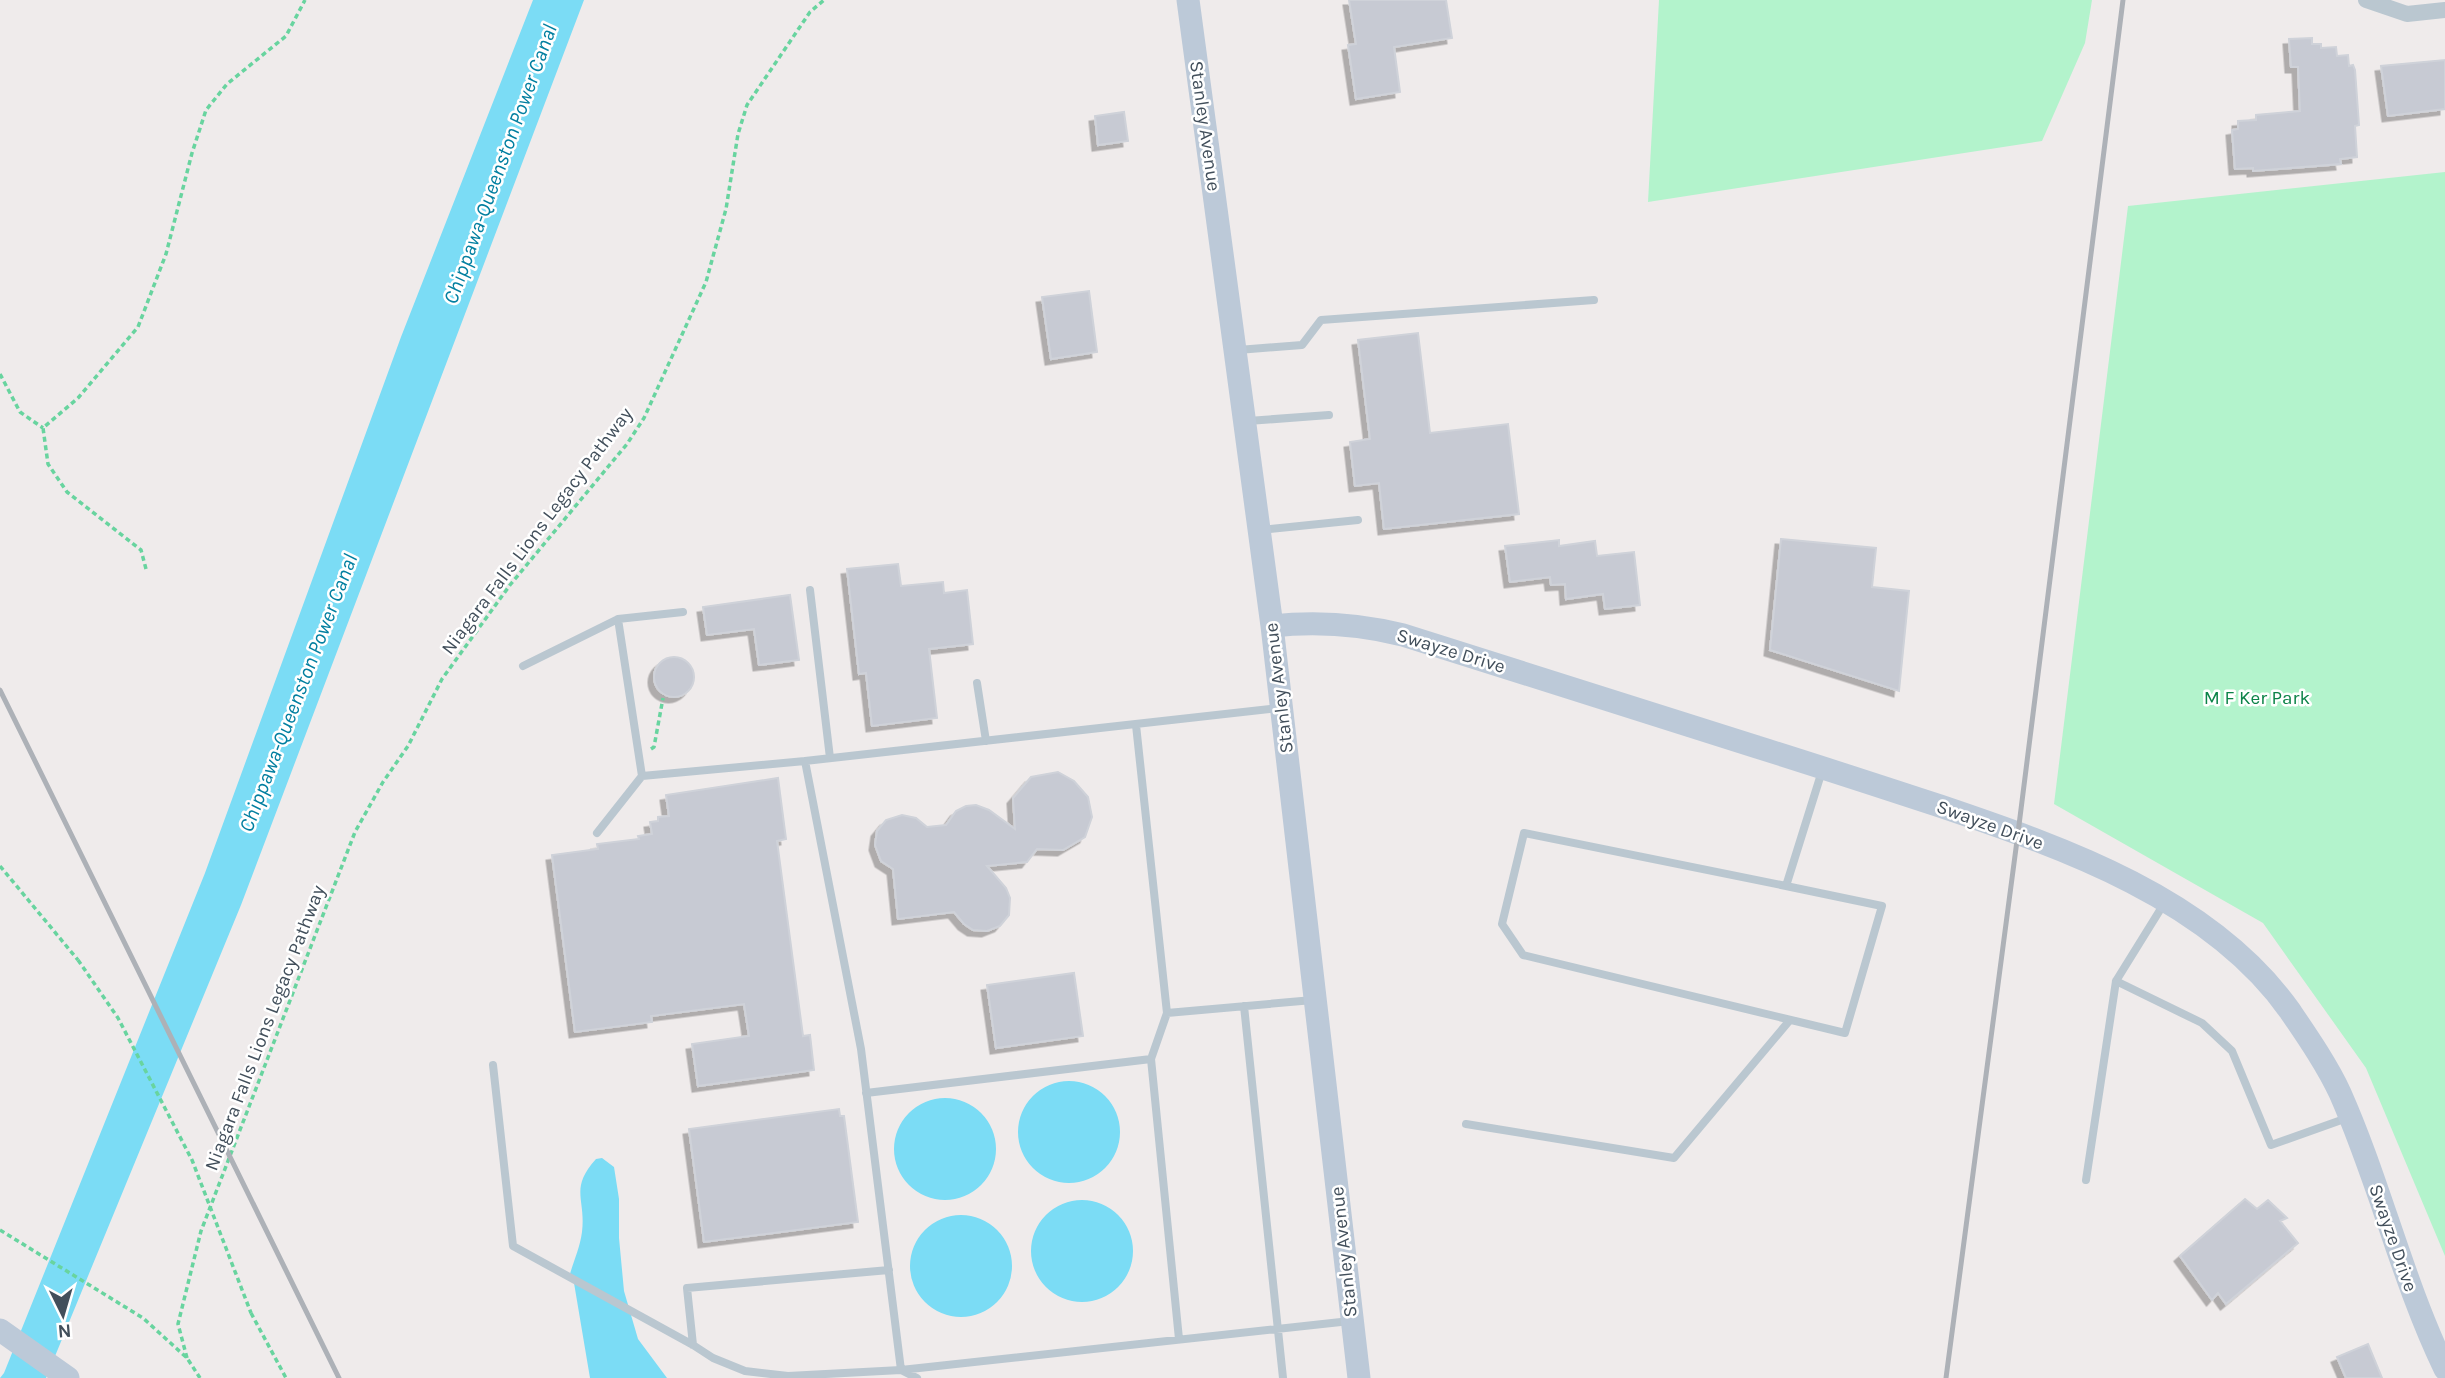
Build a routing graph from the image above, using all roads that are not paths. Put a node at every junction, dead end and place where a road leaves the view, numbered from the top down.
1 (1188, 0) edge
2 (2366, 0) edge
3 (2445, 10) edge
4 (1594, 300) dead end
5 (1235, 351) junction
6 (1329, 415) dead end
7 (1245, 421) junction
8 (1358, 520) dead end
9 (1259, 530) junction
10 (810, 590) dead end
11 (683, 612) dead end
12 (618, 619) junction
13 (1272, 626) junction
14 (523, 666) dead end
15 (977, 683) dead end
16 (1281, 708) junction
17 (1136, 725) junction
18 (986, 741) junction
19 (830, 758) junction
20 (805, 761) junction
21 (1823, 768) junction
22 (642, 776) junction
23 (597, 833) dead end
24 (1786, 886) junction
25 (2165, 902) junction
26 (2116, 981) junction
27 (1316, 1000) junction
28 (1244, 1006) junction
29 (1167, 1013) junction
30 (1790, 1020) junction
31 (1151, 1059) junction
32 (493, 1065) dead end
33 (866, 1093) junction
34 (2350, 1117) junction
35 (1466, 1124) dead end
36 (2086, 1180) dead end
37 (889, 1269) junction
38 (1352, 1321) junction
39 (1277, 1328) junction
40 (0, 1330) edge
41 (1179, 1339) junction
42 (693, 1345) junction
43 (2445, 1368) edge
44 (901, 1370) junction
45 (68, 1378) edge
46 (917, 1378) edge
47 (1283, 1378) edge
48 (1359, 1378) edge

1 - 5 street, Stanley Avenue
2 - 3 street
4 - 5 lane
5 - 7 street, Stanley Avenue
6 - 7 lane
7 - 9 street, Stanley Avenue
8 - 9 lane
9 - 13 street, Stanley Avenue
10 - 19 lane
11 - 12 lane
12 - 14 lane
12 - 22 lane
13 - 16 street, Stanley Avenue
13 - 21 street, Swayze Drive
15 - 18 lane
16 - 17 lane
16 - 27 street, Stanley Avenue
17 - 18 lane
17 - 29 lane
18 - 19 lane
19 - 20 lane
20 - 22 lane
20 - 33 lane
21 - 24 lane
21 - 25 street, Swayze Drive
22 - 23 lane
24 - 30 lane
24 - 30 lane
25 - 26 lane
25 - 34 street, Swayze Drive
26 - 34 lane
26 - 36 lane
27 - 28 lane
27 - 38 street, Stanley Avenue
28 - 29 lane
28 - 39 lane
29 - 31 lane
30 - 35 lane
31 - 33 lane
31 - 41 lane
32 - 42 lane
33 - 37 lane
34 - 43 street, Swayze Drive
37 - 42 lane
37 - 44 lane
38 - 39 lane
38 - 48 street, Stanley Avenue
39 - 41 lane
39 - 47 lane
40 - 45 street
41 - 44 lane
42 - 44 lane
44 - 46 lane

